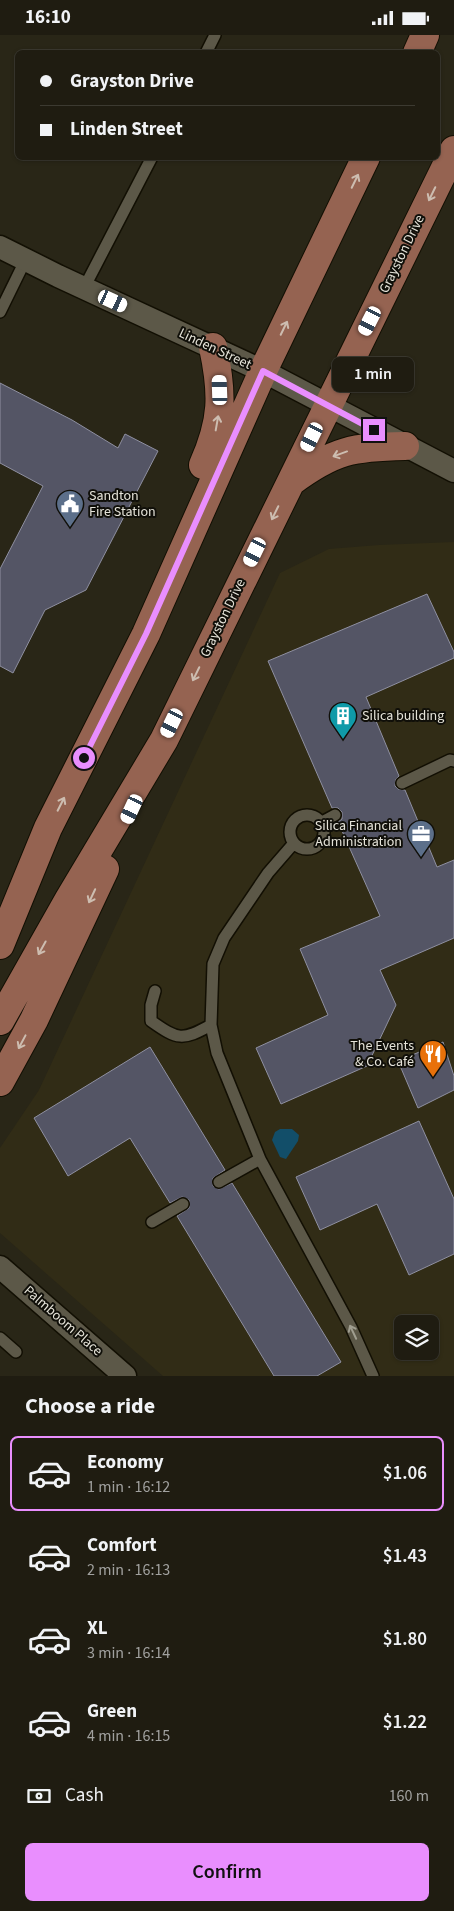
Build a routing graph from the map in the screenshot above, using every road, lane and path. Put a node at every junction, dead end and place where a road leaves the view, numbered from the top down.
1 (215, 35) edge
2 (425, 35) edge
3 (208, 50) edge
4 (418, 50) edge
5 (454, 150) edge
6 (150, 160) edge
7 (365, 160) edge
8 (0, 247) edge
9 (26, 259) junction
10 (84, 288) junction
11 (0, 313) edge
12 (213, 347) junction
13 (263, 371) junction
14 (327, 406) junction
15 (405, 446) junction
16 (450, 469) edge
17 (289, 484) junction
18 (454, 488) edge
19 (146, 634) junction
20 (164, 740) junction
21 (453, 759) edge
22 (402, 783) dead end
23 (335, 815) dead end
24 (322, 822) junction
25 (48, 828) junction
26 (294, 843) junction
27 (0, 895) edge
28 (0, 945) edge
29 (155, 991) dead end
30 (5, 1013) edge
31 (211, 1025) junction
32 (0, 1082) edge
33 (260, 1159) junction
34 (219, 1182) dead end
35 (183, 1204) dead end
36 (152, 1223) dead end
37 (0, 1267) edge
38 (0, 1337) edge
39 (16, 1352) dead end
40 (125, 1376) edge
41 (373, 1376) edge

1 - 3 lane
2 - 4 main road
5 -> 14 main road, Grayston Drive
6 - 10 lane
13 -> 7 main road
8 - 9 street, Linden Street
9 - 10 street, Linden Street
9 - 11 lane
10 - 12 street, Linden Street
12 - 13 street, Linden Street
19 -> 12 main road
13 - 14 street, Linden Street
13 - 19 main road
14 - 15 street, Linden Street
14 - 17 main road, Grayston Drive
15 - 16 street, Linden Street
15 -> 17 main road
16 - 18 street
17 -> 20 main road, Grayston Drive
25 -> 19 main road
20 -> 30 main road, Grayston Drive
20 -> 32 main road
21 - 22 lane
23 - 24 lane
24 - 26 lane
24 - 26 lane
25 - 27 main road
25 - 28 main road
26 - 31 lane
29 - 31 lane
31 - 33 lane
33 - 34 lane
41 -> 33 lane
35 - 36 lane
37 - 40 street, Palmboom Place
38 - 39 lane

